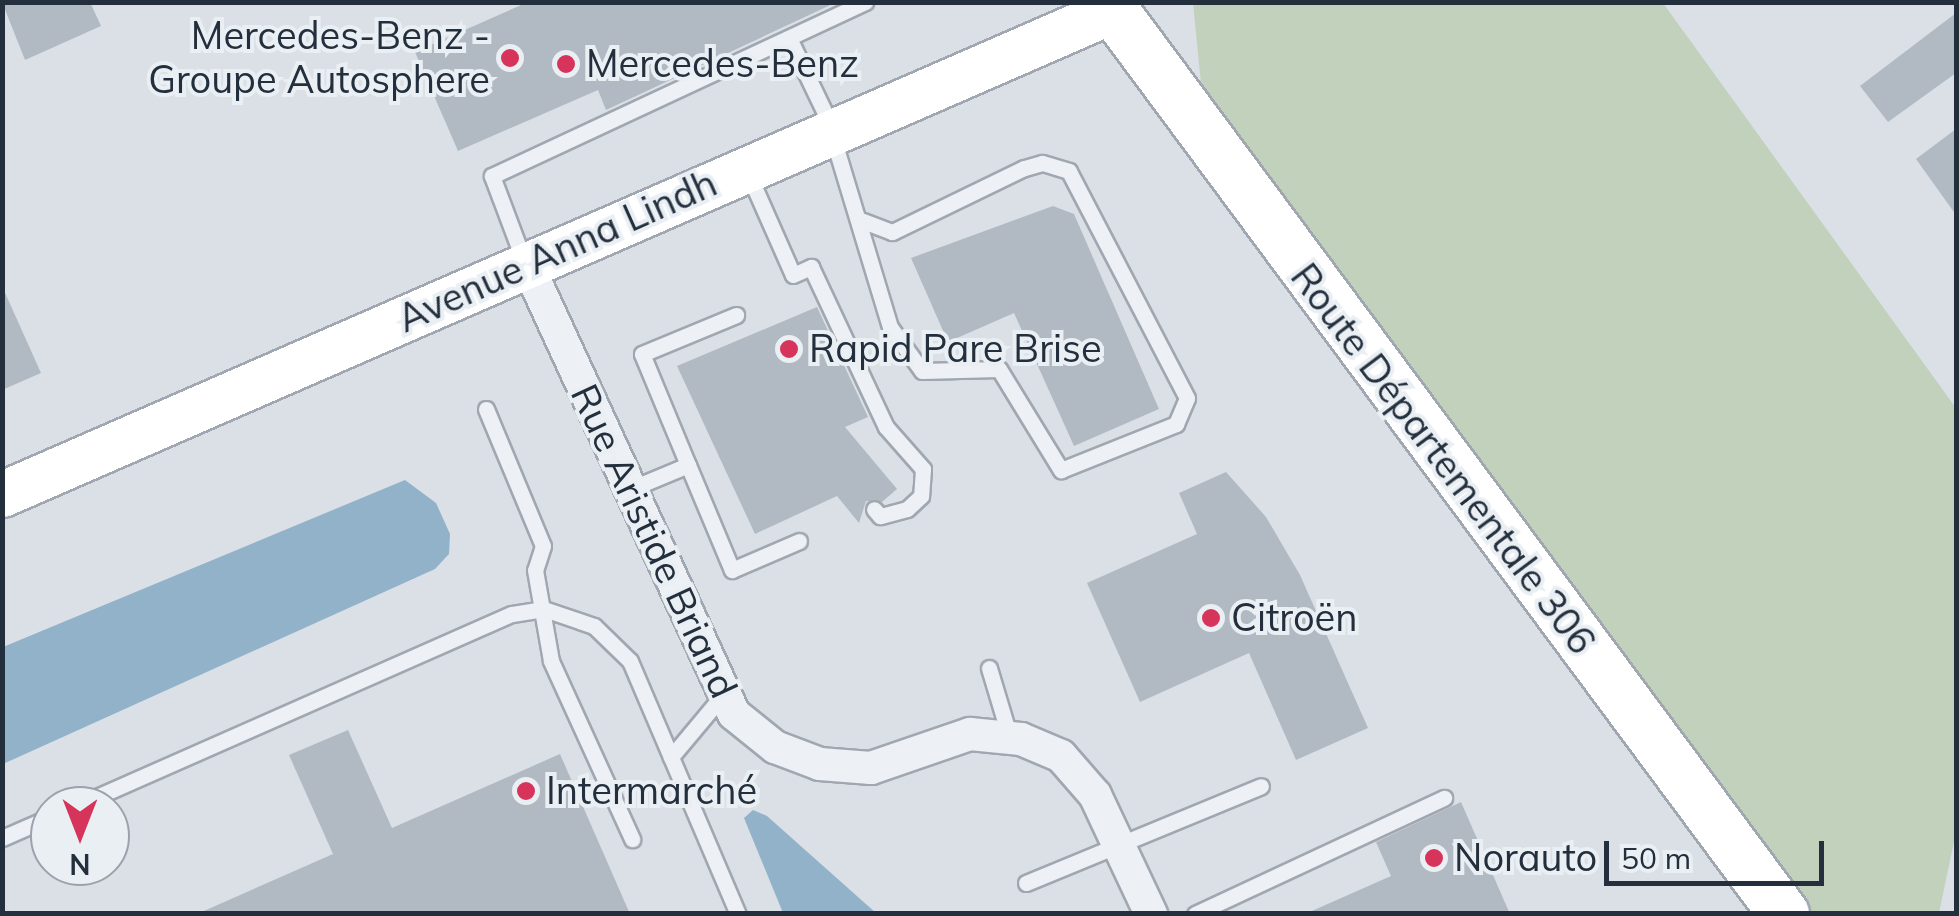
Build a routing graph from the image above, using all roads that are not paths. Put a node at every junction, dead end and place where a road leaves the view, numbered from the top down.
1 (866, 2) edge
2 (1110, 6) edge
3 (790, 40) junction
4 (830, 132) junction
5 (747, 169) junction
6 (863, 221) junction
7 (527, 264) junction
8 (736, 315) dead end
9 (486, 409) dead end
10 (688, 465) junction
11 (628, 490) junction
12 (2, 494) edge
13 (874, 509) dead end
14 (800, 541) dead end
15 (544, 609) junction
16 (989, 668) dead end
17 (722, 696) junction
18 (1010, 738) junction
19 (671, 756) junction
20 (121, 786) edge
21 (1260, 786) dead end
22 (1444, 798) dead end
23 (30, 826) edge
24 (2, 838) edge
25 (632, 839) dead end
26 (1118, 846) junction
27 (1026, 883) dead end
28 (738, 914) edge
29 (1151, 914) edge
30 (1196, 914) edge
31 (1784, 914) edge

1 - 3 lane
2 - 4 main road, Avenue Anna Lindh
2 - 31 main road, Route Départementale 306
3 - 4 lane
3 - 7 lane
4 - 5 main road, Avenue Anna Lindh
4 - 6 lane
5 - 7 main road, Avenue Anna Lindh
5 - 13 lane
6 - 6 lane
7 - 11 street, Rue Aristide Briand
7 - 12 main road, Avenue Anna Lindh
8 - 10 lane
9 - 15 lane
10 - 11 lane
10 - 14 lane
11 - 17 street, Rue Aristide Briand
15 - 19 lane
15 - 20 lane
15 - 25 lane
16 - 18 lane
17 - 18 street, Rue Aristide Briand
17 - 19 lane
18 - 26 street, Rue Aristide Briand
19 - 28 lane
21 - 26 lane
22 - 30 lane
23 - 24 lane
26 - 27 lane
26 - 29 street, Rue Aristide Briand

